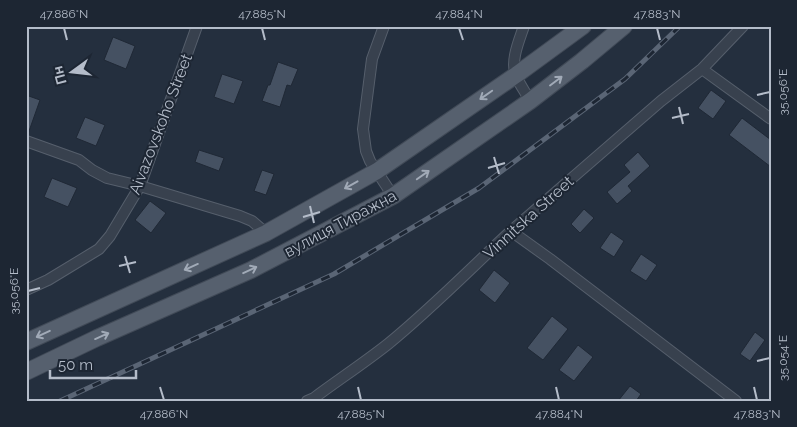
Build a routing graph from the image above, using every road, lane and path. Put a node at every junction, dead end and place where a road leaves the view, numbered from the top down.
1 (197, 26) edge
2 (384, 26) edge
3 (524, 26) edge
4 (583, 26) edge
5 (624, 26) edge
6 (743, 26) edge
7 (702, 69) junction
8 (516, 75) junction
9 (530, 101) junction
10 (771, 119) edge
11 (26, 141) edge
12 (377, 171) junction
13 (140, 186) junction
14 (393, 196) junction
15 (511, 231) junction
16 (266, 232) junction
17 (26, 290) edge
18 (26, 342) edge
19 (26, 372) edge
20 (313, 400) edge
21 (736, 401) edge

1 - 13 street, Aivazovskoho Street
2 - 12 street
3 - 8 street
4 - 8 main road, вулиця Тиражна
9 -> 5 main road, вулиця Тиражна
6 - 7 street, Vinnitska Street
7 - 10 street
7 - 15 street, Vinnitska Street
8 - 9 street
8 -> 12 main road, вулиця Тиражна
14 -> 9 main road, вулиця Тиражна
11 - 13 street
12 - 14 street
12 -> 16 main road, вулиця Тиражна
13 - 16 street
13 - 17 street, Aivazovskoho Street
19 -> 14 main road, вулиця Тиражна
15 - 20 street, Vinnitska Street
15 - 21 street
16 -> 18 main road, вулиця Тиражна

